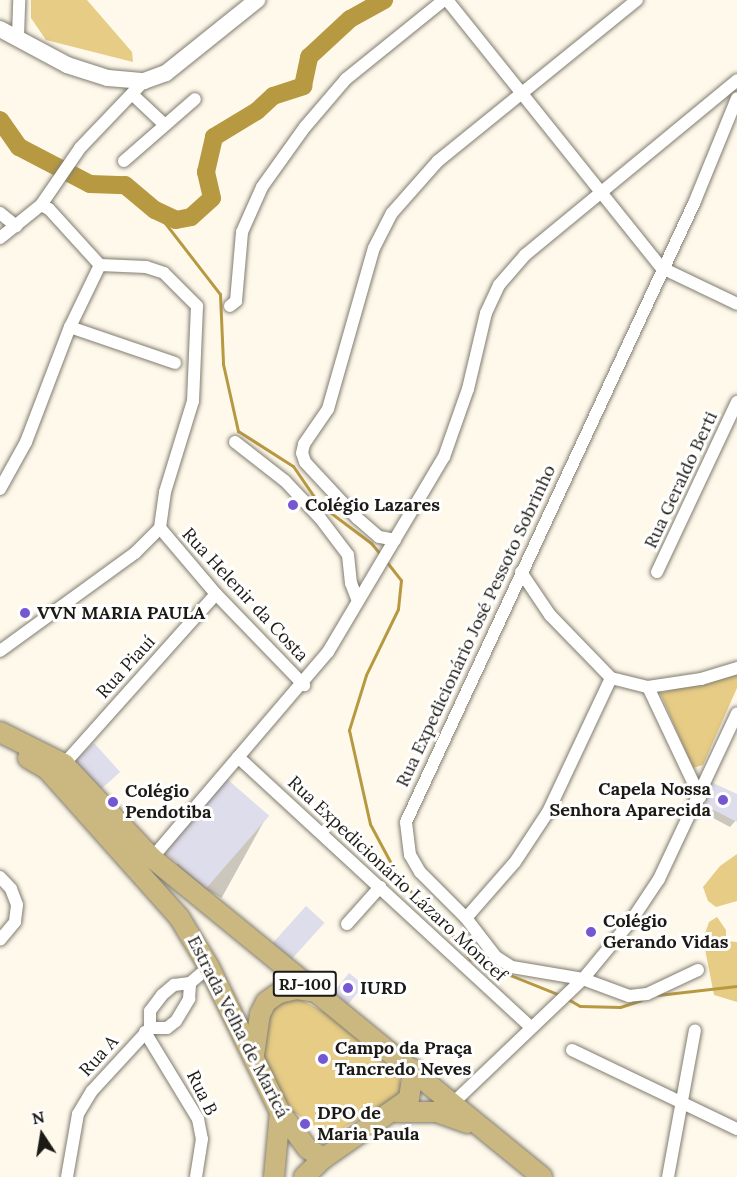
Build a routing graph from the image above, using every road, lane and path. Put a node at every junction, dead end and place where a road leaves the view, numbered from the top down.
1 (19, 0) edge
2 (257, 0) edge
3 (445, 0) edge
4 (637, 0) edge
5 (0, 30) edge
6 (18, 36) junction
7 (737, 80) edge
8 (144, 81) junction
9 (132, 94) junction
10 (521, 94) junction
11 (737, 98) edge
12 (195, 99) dead end
13 (165, 125) junction
14 (124, 160) dead end
15 (601, 193) junction
16 (41, 205) junction
17 (0, 213) edge
18 (16, 226) junction
19 (0, 238) edge
20 (100, 265) junction
21 (662, 268) junction
22 (737, 304) edge
23 (230, 306) dead end
24 (70, 327) junction
25 (175, 363) dead end
26 (737, 402) edge
27 (235, 442) dead end
28 (0, 489) edge
29 (160, 528) junction
30 (393, 542) junction
31 (520, 572) junction
32 (657, 572) dead end
33 (216, 594) junction
34 (358, 601) junction
35 (0, 651) edge
36 (737, 668) edge
37 (611, 678) junction
38 (304, 685) junction
39 (648, 687) junction
40 (737, 713) edge
41 (0, 732) edge
42 (0, 746) edge
43 (238, 757) junction
44 (64, 764) junction
45 (700, 797) junction
46 (152, 858) junction
47 (0, 877) edge
48 (380, 887) junction
49 (199, 896) junction
50 (179, 917) junction
51 (466, 918) junction
52 (347, 924) dead end
53 (0, 940) edge
54 (209, 967) junction
55 (698, 970) dead end
56 (583, 979) junction
57 (190, 983) junction
58 (316, 992) junction
59 (531, 1027) junction
60 (147, 1030) junction
61 (695, 1030) dead end
62 (572, 1050) dead end
63 (254, 1055) junction
64 (413, 1069) junction
65 (679, 1102) junction
66 (452, 1104) junction
67 (280, 1112) junction
68 (396, 1112) junction
69 (478, 1127) junction
70 (737, 1129) edge
71 (324, 1158) junction
72 (67, 1177) edge
73 (196, 1177) edge
74 (274, 1177) edge
75 (304, 1177) edge
76 (542, 1177) edge
77 (668, 1177) edge

1 - 6 street
2 - 8 street
3 - 10 street
3 - 23 street
4 - 10 street
5 - 6 street
6 - 8 street
7 - 15 street
8 - 9 street
9 - 13 street
9 - 16 street
10 - 15 street
10 - 30 street
11 - 21 street, Rua Expedicionário José Pessoto Sobrinho
12 - 13 street
13 - 14 street
15 - 21 street
15 - 30 street
16 - 18 street
16 - 20 street
17 - 18 street
18 - 19 street
20 - 24 street
20 - 29 street
21 - 22 street
21 - 31 street, Rua Expedicionário José Pessoto Sobrinho
24 - 25 street
24 - 28 street
26 - 32 street, Rua Geraldo Berti
27 - 34 street
29 - 33 street, Rua Helenir da Costa
29 - 35 street
30 - 34 street
31 - 37 street
31 - 51 street, Rua Expedicionário José Pessoto Sobrinho
33 - 38 street, Rua Helenir da Costa
33 - 44 street, Rua Piauí
34 - 38 street
36 - 39 street
37 - 39 street
37 - 51 street
38 - 43 street
39 - 45 street
40 - 45 street
41 - 44 main road, Estrada Velha de Maricá / RJ-100
42 - 50 main road, Estrada Velha de Maricá
43 - 46 street
43 - 48 street, Rua Expedicionário Lázaro Moncef
44 - 46 main road, Estrada Velha de Maricá / RJ-100
45 - 56 street
46 - 49 main road, Estrada Velha de Maricá / RJ-100
47 - 53 street
48 - 52 street
48 - 59 street, Rua Expedicionário Lázaro Moncef
49 - 50 main road
49 - 58 main road, Estrada Velha de Maricá / RJ-100
50 - 54 main road, Estrada Velha de Maricá
51 - 56 street, Rua Expedicionário José Pessoto Sobrinho
54 - 57 street
54 - 63 main road, Estrada Velha de Maricá
55 - 56 street, Rua Expedicionário José Pessoto Sobrinho
56 - 59 street
57 - 60 street, Rua A
57 - 60 street
58 - 63 main road
58 - 64 main road, Estrada Velha de Maricá / RJ-100
59 - 66 street
60 - 72 street, Rua A
60 - 73 street, Rua B
61 - 65 street
62 - 65 street
63 - 67 main road, Estrada Velha de Maricá
64 - 66 main road, Estrada Velha de Maricá / RJ-100
64 - 68 main road
65 - 70 street
65 - 77 street
66 - 69 main road, Estrada Velha de Maricá / RJ-100
67 - 71 main road, Estrada Velha de Maricá
67 - 74 main road
68 - 69 main road, RJ-100
68 - 71 main road
69 - 76 main road, Estrada Velha de Maricá / RJ-100
71 - 75 main road

